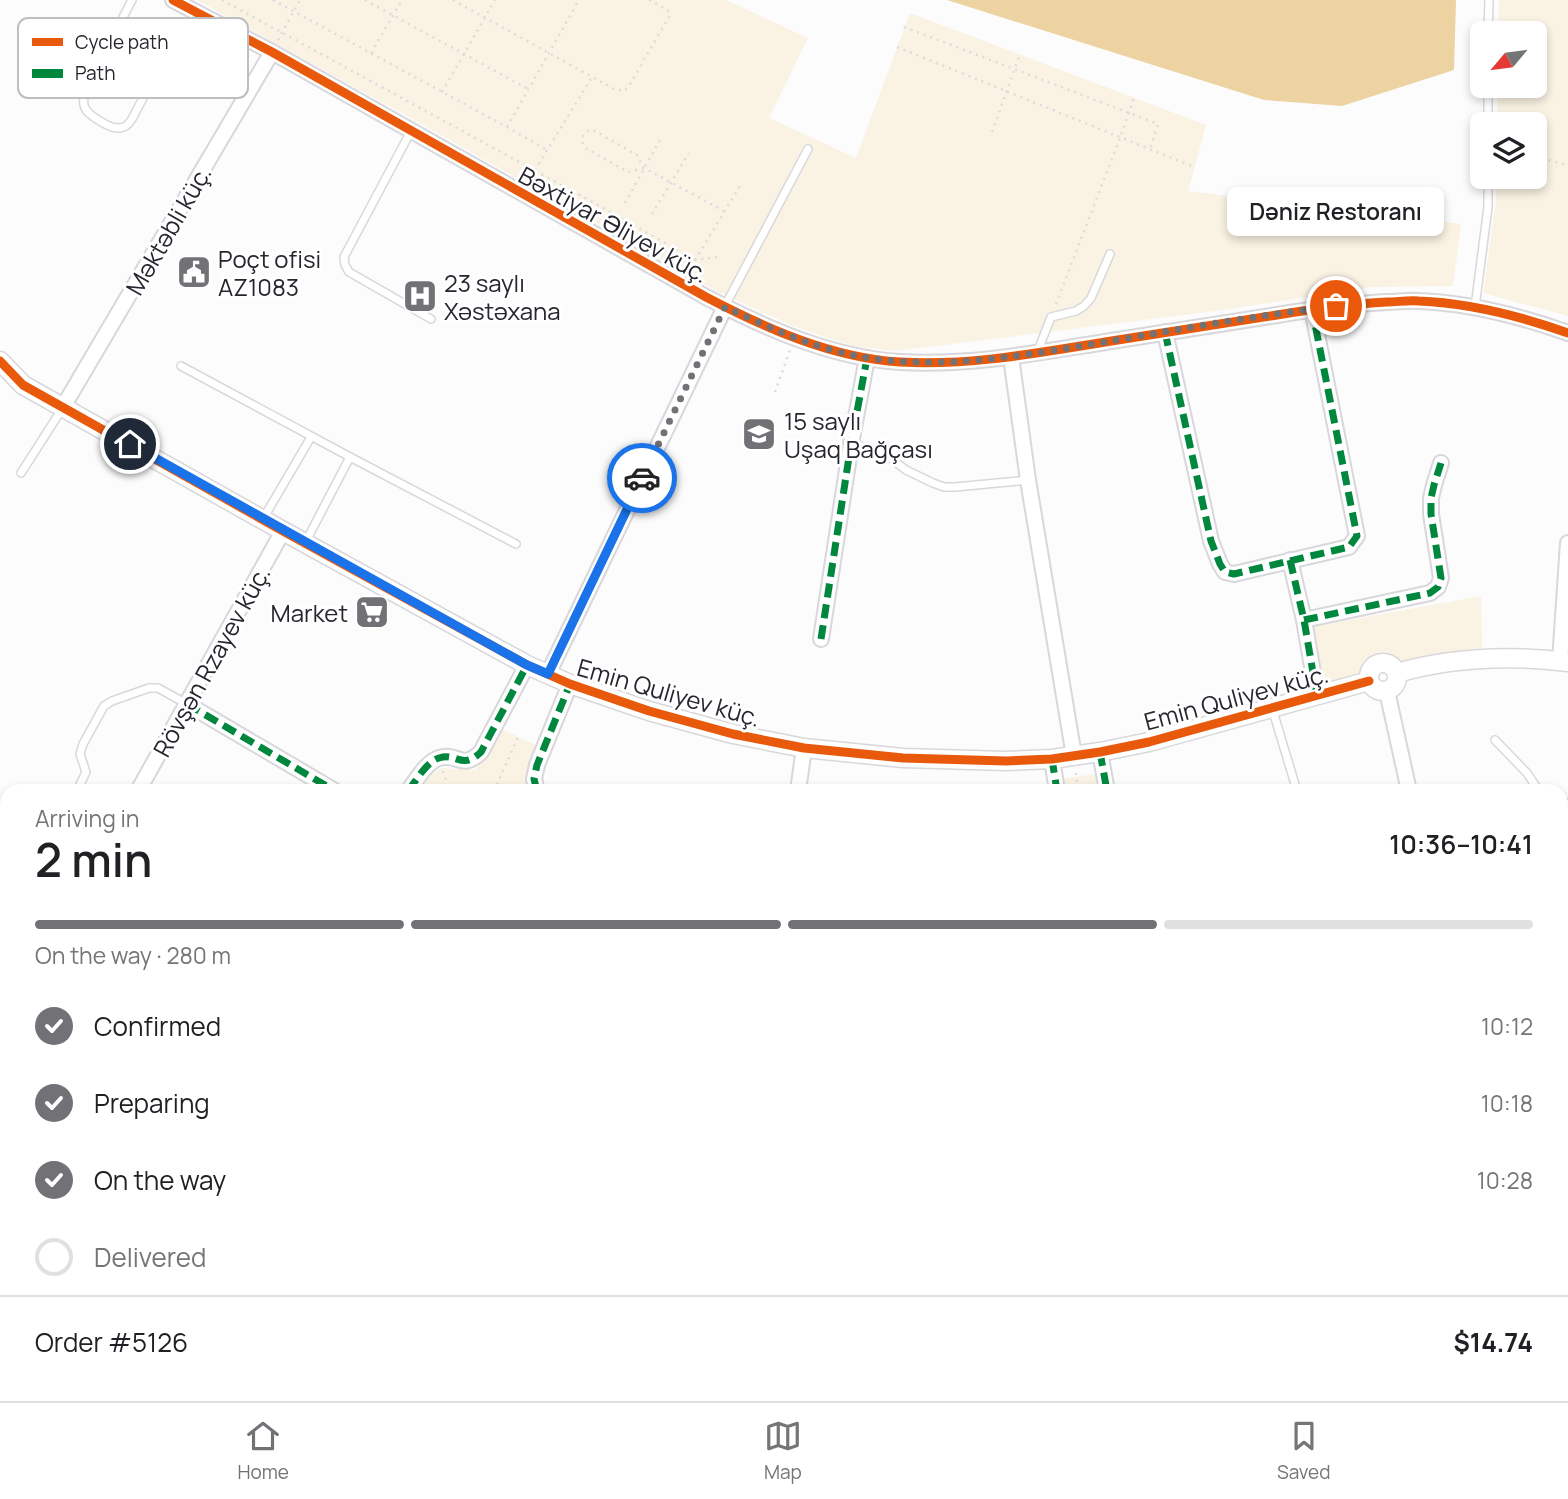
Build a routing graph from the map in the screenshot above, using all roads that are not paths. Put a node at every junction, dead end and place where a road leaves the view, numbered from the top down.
1 (132, 0) edge
2 (173, 0) edge
3 (1489, 0) edge
4 (123, 18) edge
5 (207, 18) edge
6 (1489, 21) edge
7 (248, 39) edge
8 (272, 52) junction
9 (248, 93) edge
10 (84, 98) edge
11 (143, 98) edge
12 (245, 98) edge
13 (411, 131) junction
14 (808, 149) dead end
15 (1488, 189) edge
16 (1110, 254) dead end
17 (725, 307) junction
18 (1475, 307) junction
19 (1312, 309) junction
20 (431, 319) dead end
21 (1165, 332) junction
22 (1568, 333) edge
23 (1037, 354) junction
24 (1011, 357) junction
25 (867, 358) junction
26 (0, 361) edge
27 (181, 366) dead end
28 (0, 381) edge
29 (23, 385) junction
30 (64, 407) junction
31 (311, 436) junction
32 (851, 444) junction
33 (350, 457) junction
34 (1441, 463) dead end
35 (21, 473) dead end
36 (1028, 480) junction
37 (262, 519) junction
38 (283, 531) junction
39 (305, 543) junction
40 (1568, 543) edge
41 (516, 544) dead end
42 (1290, 560) junction
43 (1304, 620) junction
44 (821, 639) dead end
45 (1564, 661) edge
46 (527, 665) junction
47 (1397, 673) junction
48 (548, 674) junction
49 (1369, 681) junction
50 (570, 684) junction
51 (1387, 691) junction
52 (1317, 696) junction
53 (187, 704) junction
54 (1272, 708) junction
55 (1494, 740) dead end
56 (804, 748) junction
57 (1100, 752) junction
58 (1074, 756) junction
59 (1052, 759) junction
60 (80, 784) edge
61 (142, 784) edge
62 (323, 784) edge
63 (413, 784) edge
64 (535, 784) edge
65 (799, 784) edge
66 (1056, 784) edge
67 (1106, 784) edge
68 (1295, 784) edge
69 (1407, 784) edge
70 (1534, 784) edge

1 - 4 lane
2 - 5 street, Bəxtiyar Əliyev küç.
3 - 6 lane
7 - 8 street, Bəxtiyar Əliyev küç.
8 - 9 street, Məktəbli küç.
8 - 13 street, Bəxtiyar Əliyev küç.
10 - 11 lane
12 - 30 street, Məktəbli küç.
13 - 17 street, Bəxtiyar Əliyev küç.
13 - 20 lane
14 - 17 lane
15 - 18 lane
16 - 23 lane
17 - 25 street, Bəxtiyar Əliyev küç.
17 - 48 street
18 - 19 street, Bəxtiyar Əliyev küç.
18 - 22 street, Bəxtiyar Əliyev küç.
19 - 21 street, Bəxtiyar Əliyev küç.
19 - 42 street
21 - 23 street, Bəxtiyar Əliyev küç.
21 - 42 street
23 - 24 street, Bəxtiyar Əliyev küç.
24 - 25 street, Bəxtiyar Əliyev küç.
24 - 36 street
25 - 32 street
26 - 29 street
27 - 31 lane
28 - 29 street
29 - 30 street, Emin Quliyev küç.
30 - 35 lane
30 - 37 street, Emin Quliyev küç.
31 - 33 lane
31 - 37 lane
32 - 36 lane
32 - 44 street
33 - 39 lane
33 - 41 lane
34 - 43 street
36 - 58 street
37 - 38 street, Emin Quliyev küç.
38 - 39 street, Emin Quliyev küç.
38 - 53 street, Rövşən Rzayev küç.
39 - 46 street, Emin Quliyev küç.
40 - 45 street
42 - 43 street
43 - 52 street
45 - 47 street
46 - 48 street, Emin Quliyev küç.
46 - 63 street
47 - 49 street
47 - 51 street
48 - 50 street, Emin Quliyev küç.
49 - 51 street
49 - 52 street, Emin Quliyev küç.
50 - 56 street, Emin Quliyev küç.
50 - 64 street
51 - 69 street
52 - 54 street, Emin Quliyev küç.
53 - 60 lane
53 - 61 street, Rövşən Rzayev küç.
53 - 62 street
54 - 57 street, Emin Quliyev küç.
54 - 68 lane
55 - 70 lane
56 - 59 street, Emin Quliyev küç.
56 - 65 street
57 - 58 street, Emin Quliyev küç.
57 - 67 street
58 - 59 street, Emin Quliyev küç.
59 - 66 street

